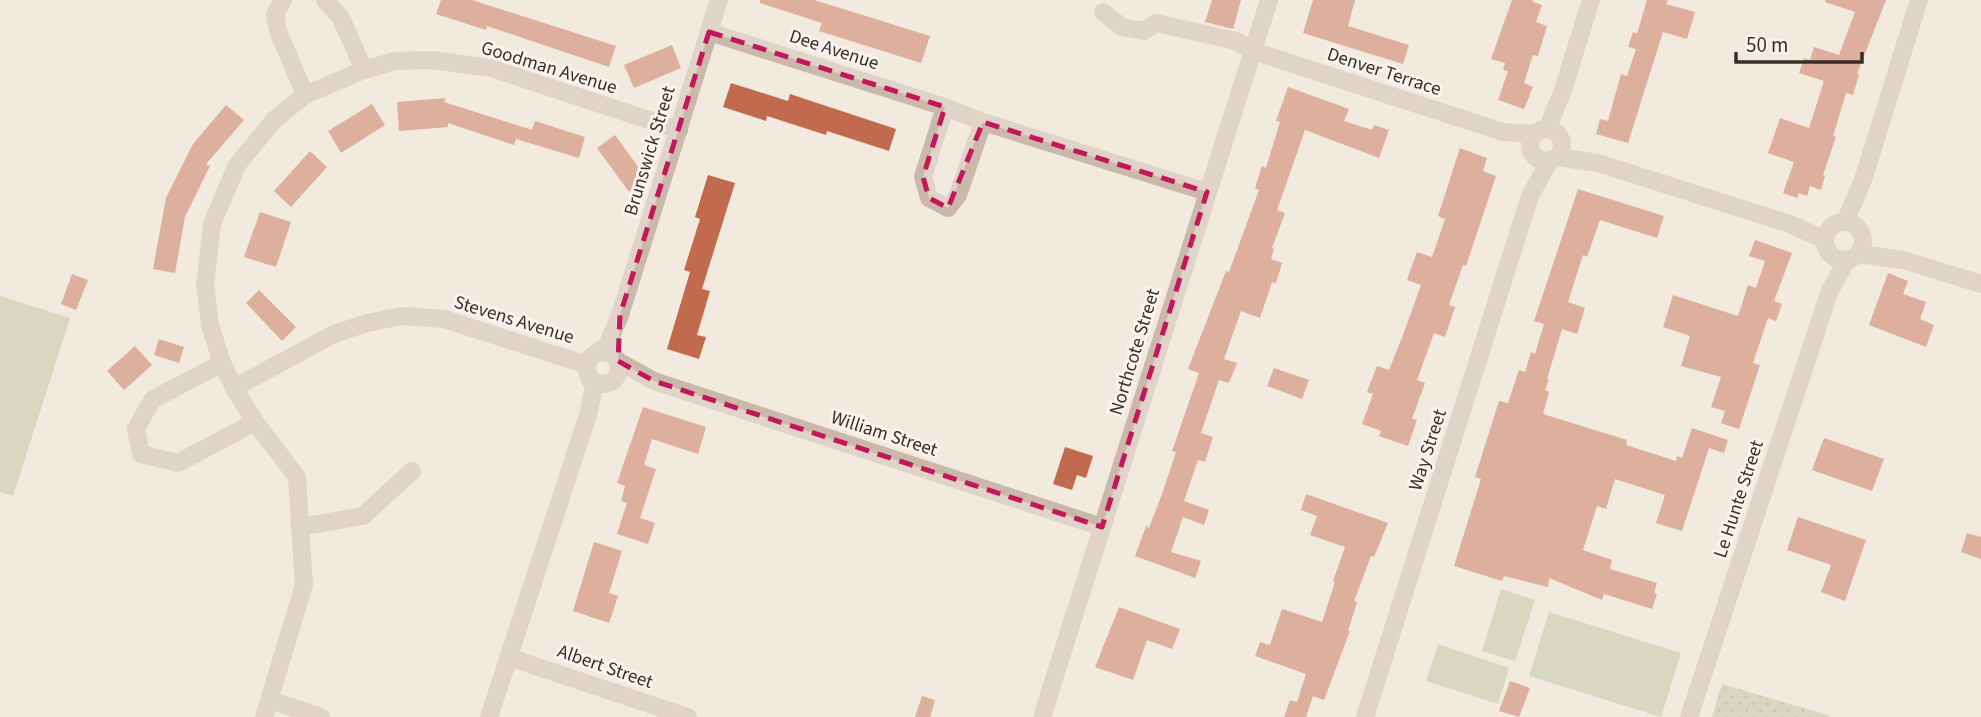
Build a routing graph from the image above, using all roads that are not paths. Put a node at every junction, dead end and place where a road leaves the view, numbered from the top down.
1 (283, 0) edge
2 (325, 0) edge
3 (719, 0) edge
4 (1269, 0) edge
5 (1591, 0) edge
6 (1919, 0) edge
7 (1103, 12) dead end
8 (709, 32) junction
9 (1253, 51) junction
10 (364, 70) junction
11 (305, 95) junction
12 (945, 107) junction
13 (983, 122) junction
14 (679, 130) junction
15 (1546, 145) junction
16 (1207, 192) junction
17 (1844, 241) junction
18 (1981, 284) edge
19 (621, 315) junction
20 (617, 359) junction
21 (222, 363) junction
22 (598, 372) junction
23 (654, 381) junction
24 (234, 388) junction
25 (255, 422) junction
26 (412, 471) dead end
27 (300, 527) junction
28 (1102, 527) junction
29 (508, 657) junction
30 (267, 708) edge
31 (321, 717) edge
32 (489, 717) edge
33 (688, 717) edge
34 (1042, 717) edge
35 (1365, 717) edge
36 (1689, 717) edge

1 - 11 street
2 - 10 street
3 - 8 street, Brunswick Street
4 - 9 street, Northcote Street
5 - 15 street, Way Street
6 - 17 street, Le Hunte Street
7 - 9 street, Denver Terrace
8 - 12 street, Dee Avenue
8 - 14 street, Brunswick Street
9 - 15 street, Denver Terrace
9 - 16 street, Northcote Street
10 - 11 street, Goodman Avenue
10 - 14 street, Goodman Avenue
11 - 21 street, Goodman Avenue
12 - 13 street, Dee Avenue
12 - 13 street
13 - 16 street, Dee Avenue
14 - 19 street, Brunswick Street
15 - 17 street, Denver Terrace
15 - 35 street, Way Street
16 - 28 street, Northcote Street
17 - 18 street, Denver Terrace
17 - 36 street, Le Hunte Street
19 - 20 street, Brunswick Street
19 - 22 street, Brunswick Street
20 - 22 street, Stevens Avenue
20 - 22 street, Brunswick Street
20 - 23 street, William Street
21 - 24 street, Goodman Avenue
21 - 25 street
22 - 23 street, William Street
22 - 24 street, Stevens Avenue
22 - 29 street, Brunswick Street
23 - 28 street, William Street
24 - 25 street, Goodman Avenue
25 - 27 street, Goodman Avenue
26 - 27 street
27 - 30 street, Goodman Avenue
28 - 34 street, Northcote Street
29 - 32 street, Brunswick Street
29 - 33 street, Albert Street
30 - 31 street

